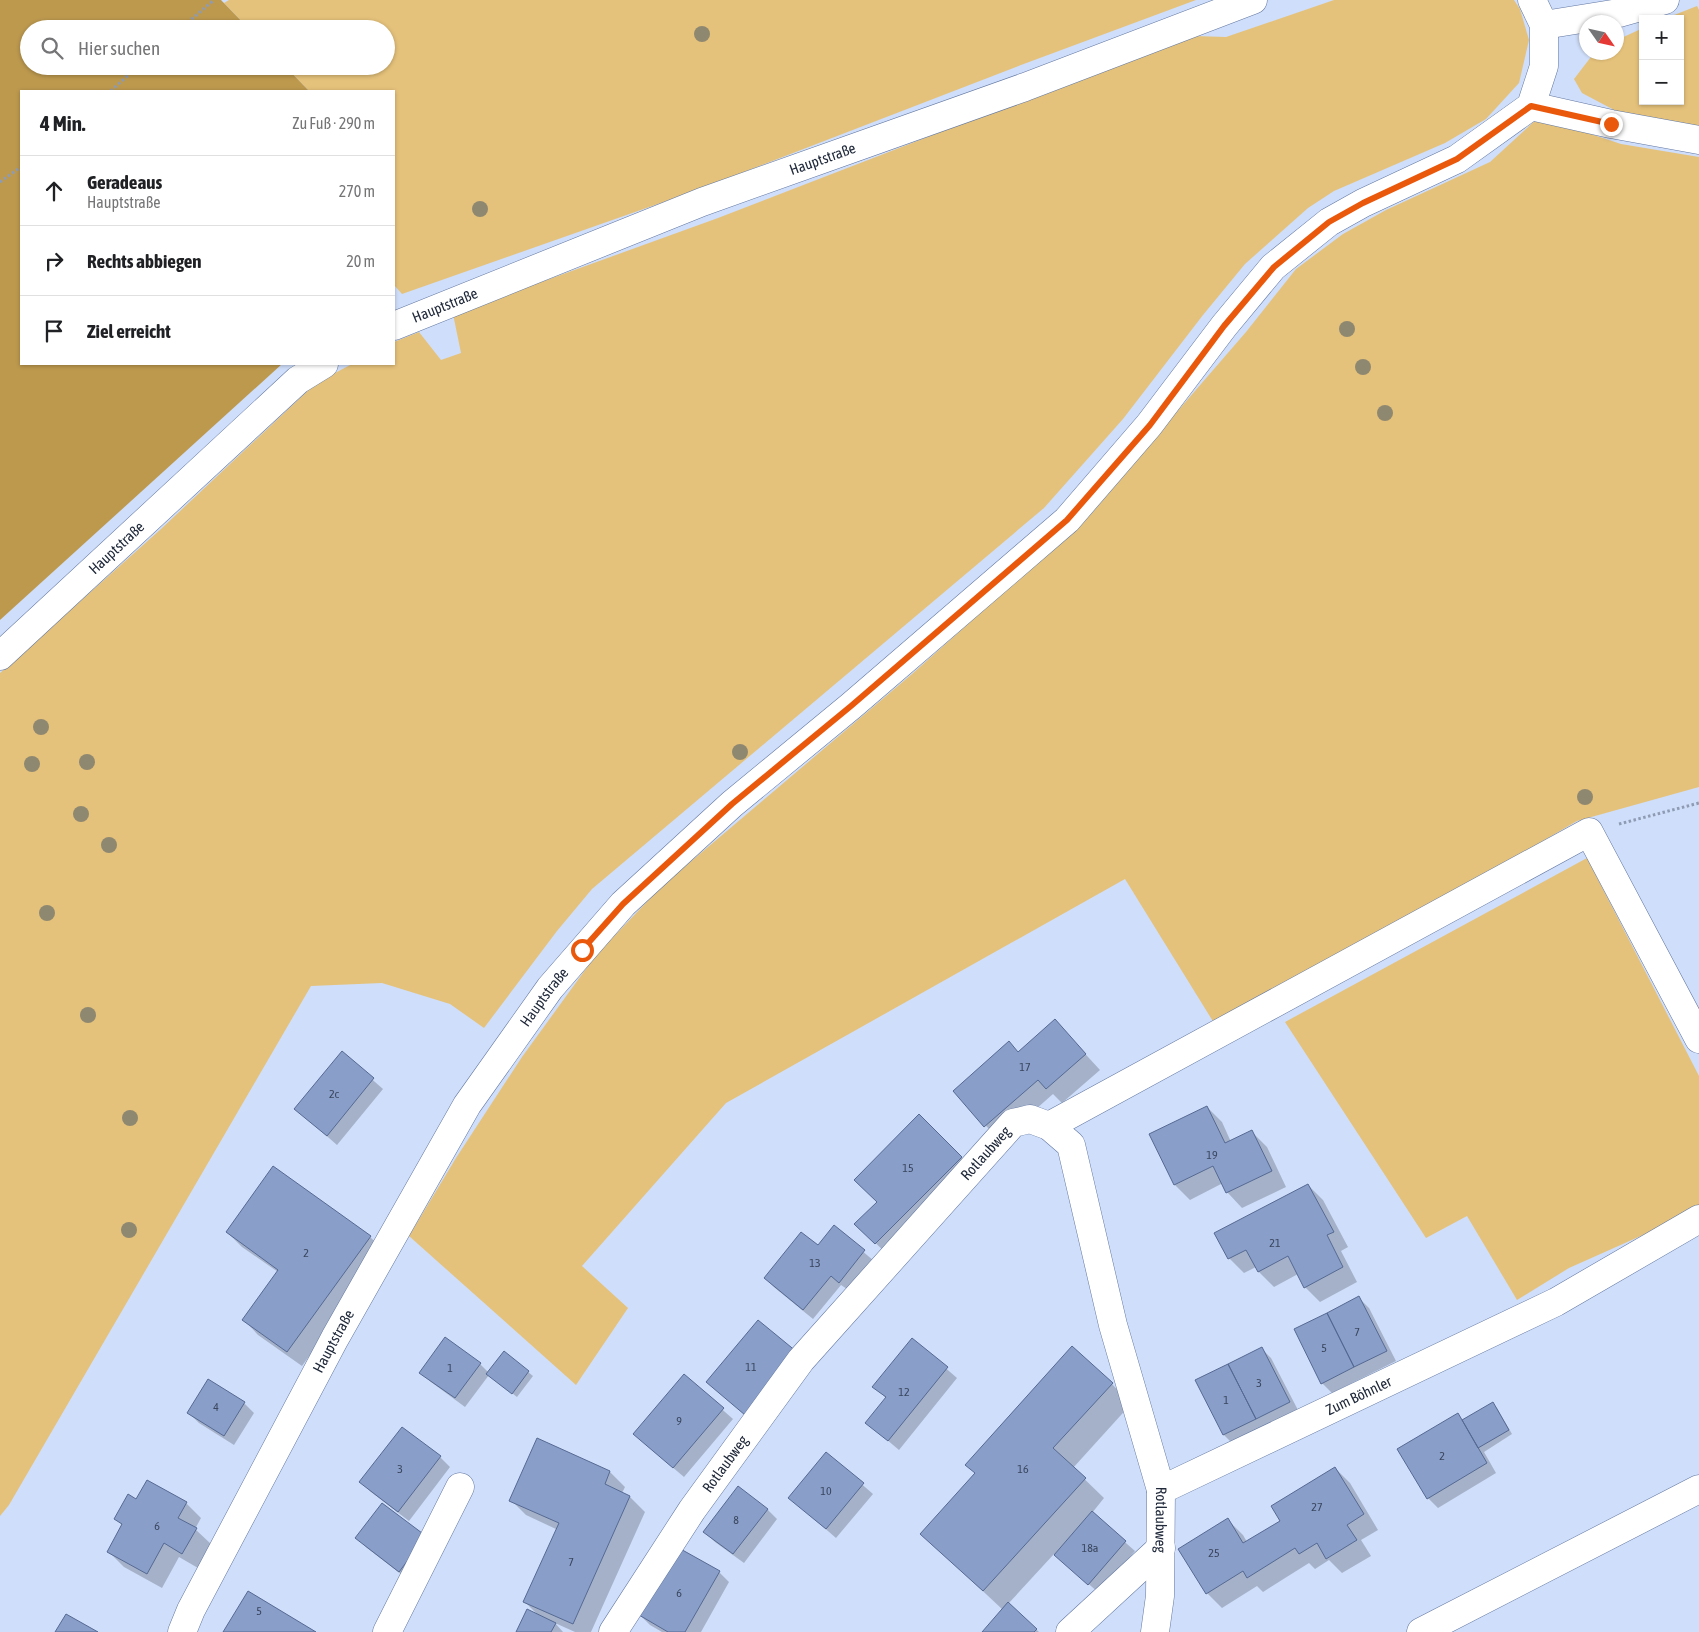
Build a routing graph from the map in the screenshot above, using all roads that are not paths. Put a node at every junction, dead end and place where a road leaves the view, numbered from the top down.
1 (1253, 0) edge
2 (1532, 0) edge
3 (1665, 0) edge
4 (1544, 25) junction
5 (1531, 106) junction
6 (1699, 140) edge
7 (395, 326) edge
8 (322, 365) edge
9 (0, 656) edge
10 (1699, 1038) edge
11 (1049, 1126) junction
12 (1699, 1218) edge
13 (460, 1487) dead end
14 (1699, 1489) edge
15 (1161, 1490) junction
16 (1161, 1548) junction
17 (182, 1632) edge
18 (387, 1632) edge
19 (613, 1632) edge
20 (1070, 1632) edge
21 (1155, 1632) edge
22 (1421, 1632) edge

1 - 7 street, Hauptstraße
2 - 4 street
3 - 4 street
4 - 5 street
5 - 6 street
5 - 17 street, Hauptstraße
8 - 9 street, Hauptstraße
10 - 11 street
11 - 15 street, Rotlaubweg
11 - 19 street, Rotlaubweg
12 - 15 street, Zum Böhnler
13 - 18 street
14 - 22 street
15 - 16 street, Rotlaubweg
16 - 20 street
16 - 21 street, Rotlaubweg

